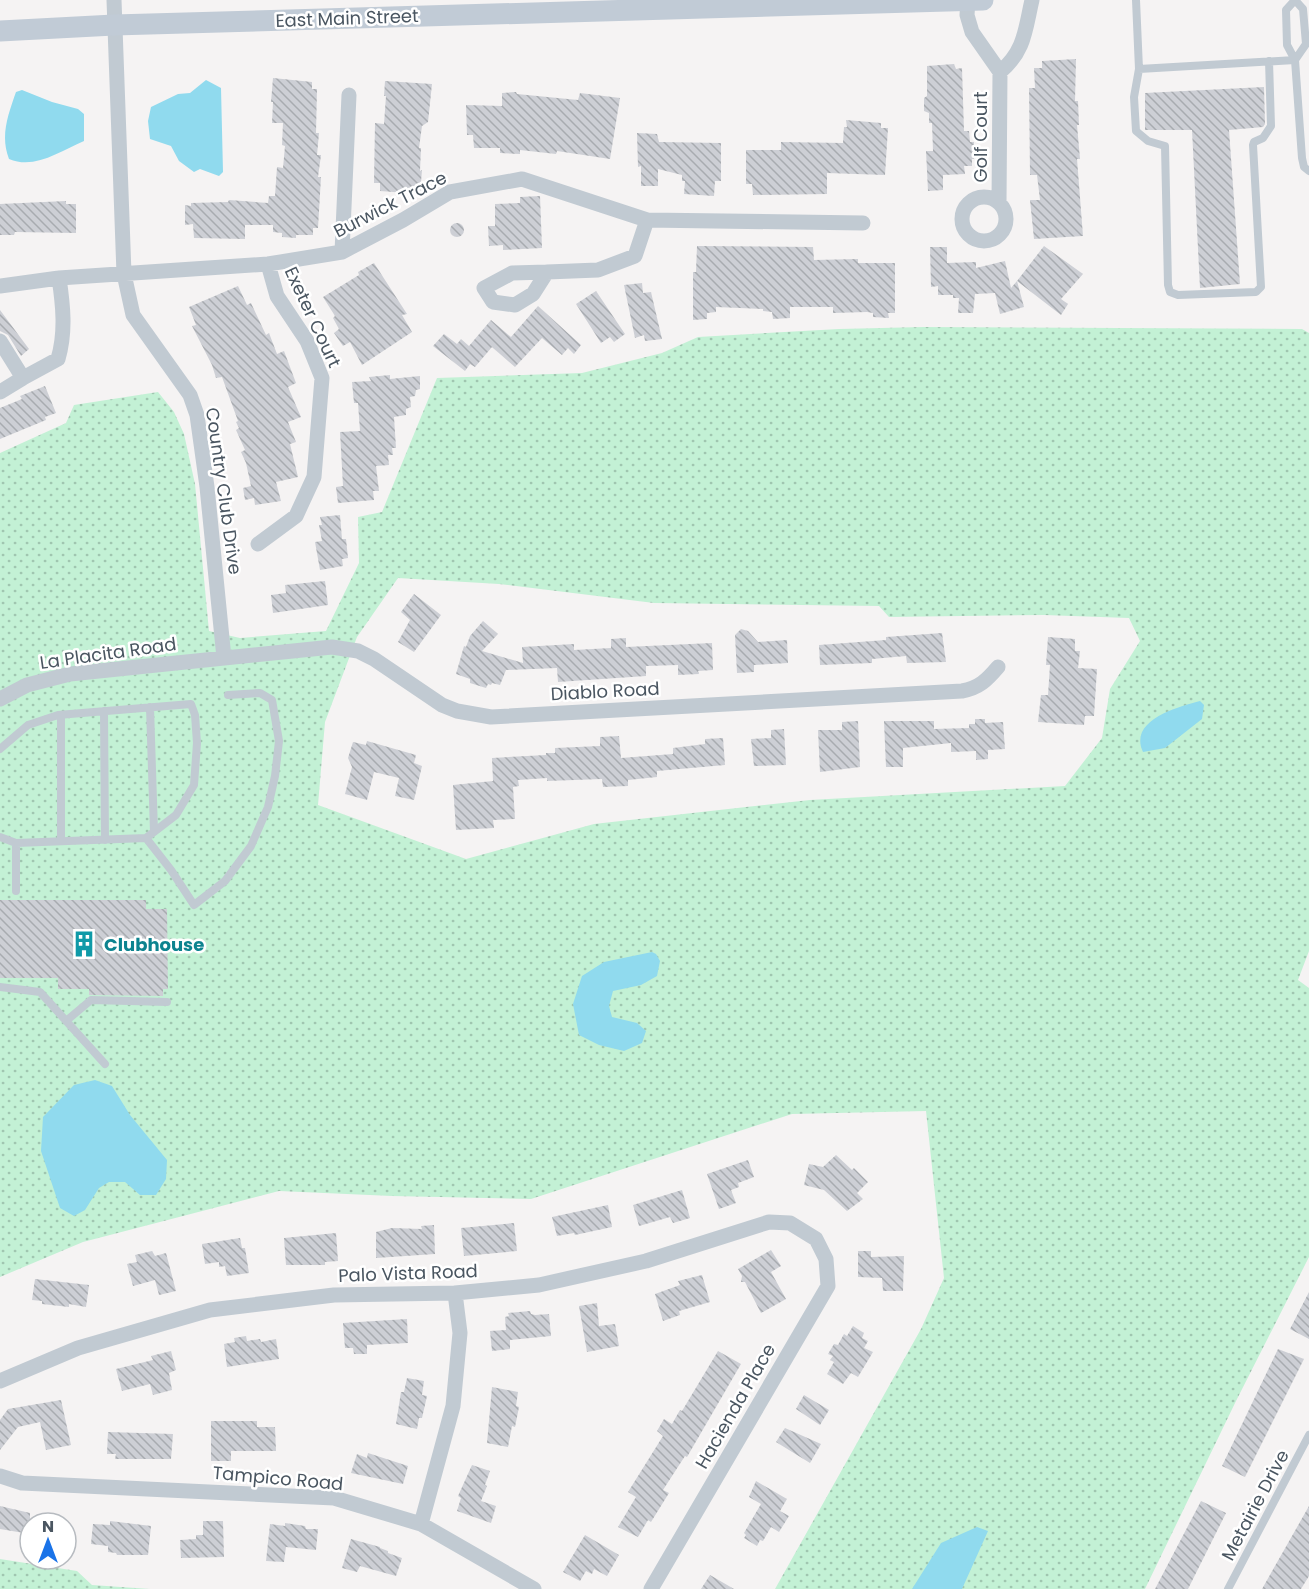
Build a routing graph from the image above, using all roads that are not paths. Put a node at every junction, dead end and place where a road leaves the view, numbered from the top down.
1 (114, 0) edge
2 (953, 0) edge
3 (968, 0) edge
4 (975, 0) edge
5 (983, 0) edge
6 (1032, 0) edge
7 (1136, 0) edge
8 (596, 5) edge
9 (114, 25) junction
10 (0, 31) edge
11 (1307, 44) edge
12 (1295, 60) junction
13 (1269, 61) junction
14 (1139, 69) junction
15 (999, 72) junction
16 (350, 95) dead end
17 (1309, 171) edge
18 (999, 203) dead end
19 (647, 220) junction
20 (863, 223) dead end
21 (342, 252) junction
22 (268, 264) junction
23 (547, 272) dead end
24 (124, 274) junction
25 (59, 278) junction
26 (0, 286) edge
27 (0, 341) edge
28 (23, 378) junction
29 (0, 392) edge
30 (258, 544) dead end
31 (224, 658) junction
32 (998, 667) dead end
33 (228, 695) dead end
34 (0, 699) edge
35 (150, 707) junction
36 (104, 711) junction
37 (61, 715) junction
38 (0, 749) edge
39 (154, 832) junction
40 (0, 837) edge
41 (146, 838) junction
42 (105, 840) junction
43 (61, 841) junction
44 (16, 843) junction
45 (16, 891) dead end
46 (0, 987) edge
47 (167, 1002) dead end
48 (66, 1021) junction
49 (105, 1064) dead end
50 (816, 1239) joint
51 (454, 1293) junction
52 (0, 1381) edge
53 (1309, 1435) edge
54 (0, 1476) edge
55 (421, 1524) junction
56 (534, 1589) edge
57 (651, 1589) edge
58 (1228, 1589) edge

1 - 9 street, Country Club Drive
2 - 3 main road, East Main Street
2 - 8 main road, East Main Street
3 - 4 main road, East Main Street
3 - 15 street
4 - 5 main road, East Main Street
6 - 15 street
7 - 14 lane
8 - 9 main road, East Main Street
9 - 10 main road, East Main Street
9 - 24 street, Country Club Drive
11 - 12 lane
11 - 12 lane
12 - 13 lane
12 - 17 lane
13 - 14 lane
13 - 14 lane
15 - 18 street, Golf Court
16 - 21 street
19 - 20 street, Burwick Trace
19 - 21 street, Burwick Trace
19 - 23 street
21 - 22 street, Burwick Trace
22 - 24 street, Burwick Trace
22 - 30 street, Exeter Court
24 - 25 street, Burwick Trace
24 - 31 street, Country Club Drive
25 - 26 street, Burwick Trace
25 - 28 street
27 - 28 street
28 - 29 street
31 - 32 street, Diablo Road
31 - 34 street, La Placita Road
33 - 41 lane
35 - 36 lane
35 - 39 lane
35 - 39 lane
36 - 37 lane
36 - 42 lane
37 - 38 lane
37 - 43 lane
39 - 41 lane
40 - 44 lane
41 - 42 lane
42 - 43 lane
43 - 44 lane
44 - 45 lane
46 - 48 lane
47 - 48 lane
48 - 49 lane
50 - 51 street, Palo Vista Road
50 - 57 street, Hacienda Place
51 - 52 street, Palo Vista Road
51 - 55 street
53 - 58 lane, Metairie Drive
54 - 55 street, Tampico Road
55 - 56 street, Tampico Road

